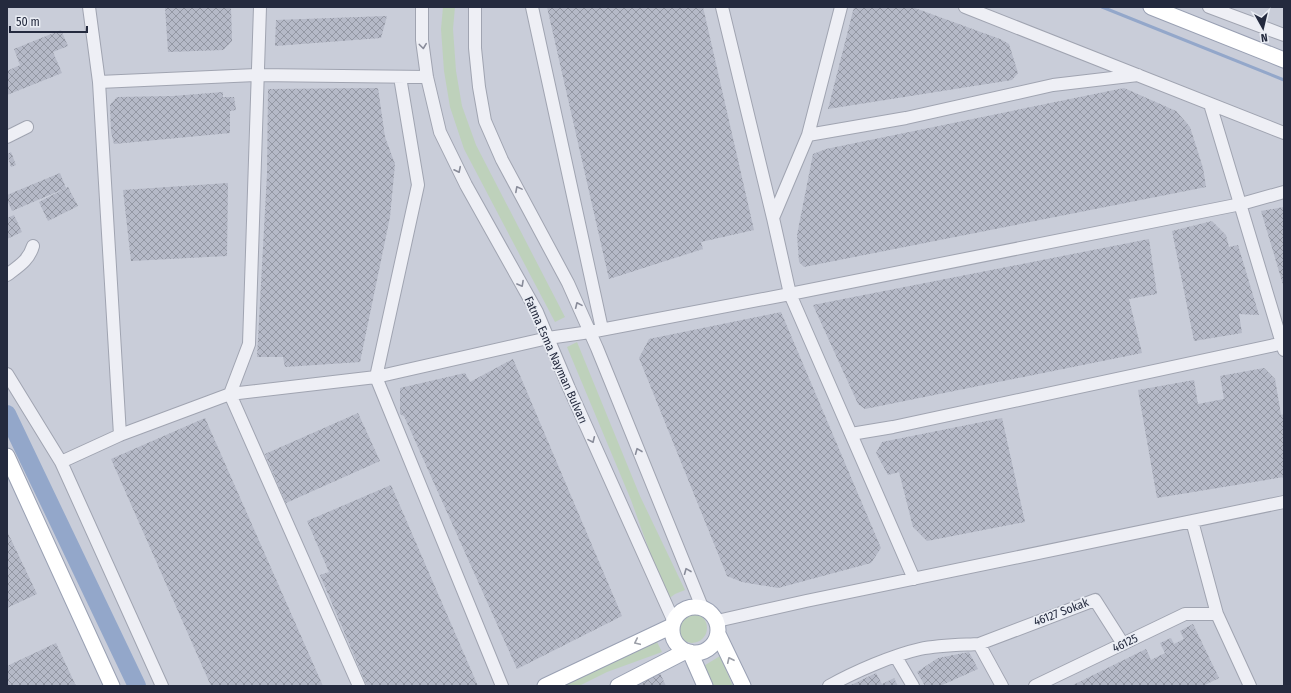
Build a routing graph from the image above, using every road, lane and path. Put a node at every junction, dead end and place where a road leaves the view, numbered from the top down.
1 (89, 7) edge
2 (260, 7) edge
3 (422, 7) edge
4 (475, 7) edge
5 (532, 7) edge
6 (722, 7) edge
7 (841, 7) edge
8 (965, 7) edge
9 (1151, 7) edge
10 (1209, 7) edge
11 (1283, 31) edge
12 (1284, 60) edge
13 (257, 75) junction
14 (1138, 75) junction
15 (400, 77) junction
16 (427, 77) junction
17 (99, 82) junction
18 (1210, 104) junction
19 (27, 127) dead end
20 (1284, 133) edge
21 (808, 135) junction
22 (7, 137) edge
23 (1284, 192) edge
24 (1241, 204) junction
25 (773, 218) junction
26 (34, 246) dead end
27 (7, 275) edge
28 (790, 294) junction
29 (602, 329) junction
30 (590, 332) junction
31 (548, 338) junction
32 (1283, 346) edge
33 (7, 374) edge
34 (376, 377) junction
35 (230, 394) junction
36 (120, 434) junction
37 (851, 434) junction
38 (7, 456) edge
39 (61, 462) junction
40 (1284, 502) edge
41 (1192, 521) junction
42 (914, 579) junction
43 (702, 607) junction
44 (1217, 614) junction
45 (673, 624) junction
46 (718, 628) junction
47 (979, 644) junction
48 (1123, 644) junction
49 (688, 652) junction
50 (896, 657) junction
51 (1248, 685) edge
52 (112, 686) edge
53 (162, 686) edge
54 (358, 686) edge
55 (502, 686) edge
56 (545, 686) edge
57 (618, 686) edge
58 (705, 686) edge
59 (743, 686) edge
60 (830, 686) edge
61 (913, 686) edge
62 (1002, 686) edge
63 (1035, 686) edge

1 - 17 street
2 - 13 street
3 -> 16 street, Fatma Esma Nayman Bulvarı
30 -> 4 street
5 - 29 street
6 - 25 street
7 - 21 street
8 - 14 street
9 - 12 main road
10 - 11 street
13 - 15 street
13 - 17 street
13 - 35 street
14 - 18 street
14 - 21 street
15 - 16 street
15 - 34 street
16 -> 31 street, Fatma Esma Nayman Bulvarı
17 - 36 street
18 - 20 street
18 - 24 street
19 - 22 street
21 - 25 street
23 - 24 street
24 - 28 street
24 - 32 street
25 - 28 street
26 - 27 street
28 - 29 street
28 - 37 street
29 - 30 street
30 - 31 street
43 -> 30 street
31 - 34 street
31 -> 45 street, Fatma Esma Nayman Bulvarı
32 - 37 street
33 - 39 street
34 - 35 street
34 - 55 street
35 - 36 street
35 - 54 street
36 - 39 street
37 - 42 street
38 - 52 main road
39 - 53 street
40 - 41 street
41 - 42 street
41 - 44 street
42 - 46 street
43 - 45 main road
43 - 46 main road
44 - 48 street, 46125
44 - 51 street
45 - 49 main road
45 -> 56 main road
46 - 49 main road
59 -> 46 main road
47 - 48 street, 46127 Sokak
47 - 50 street, 46127 Sokak
47 - 62 street
48 - 63 street, 46125
49 - 57 main road
49 - 58 main road
50 - 60 street, 46127 Sokak
50 - 61 street

